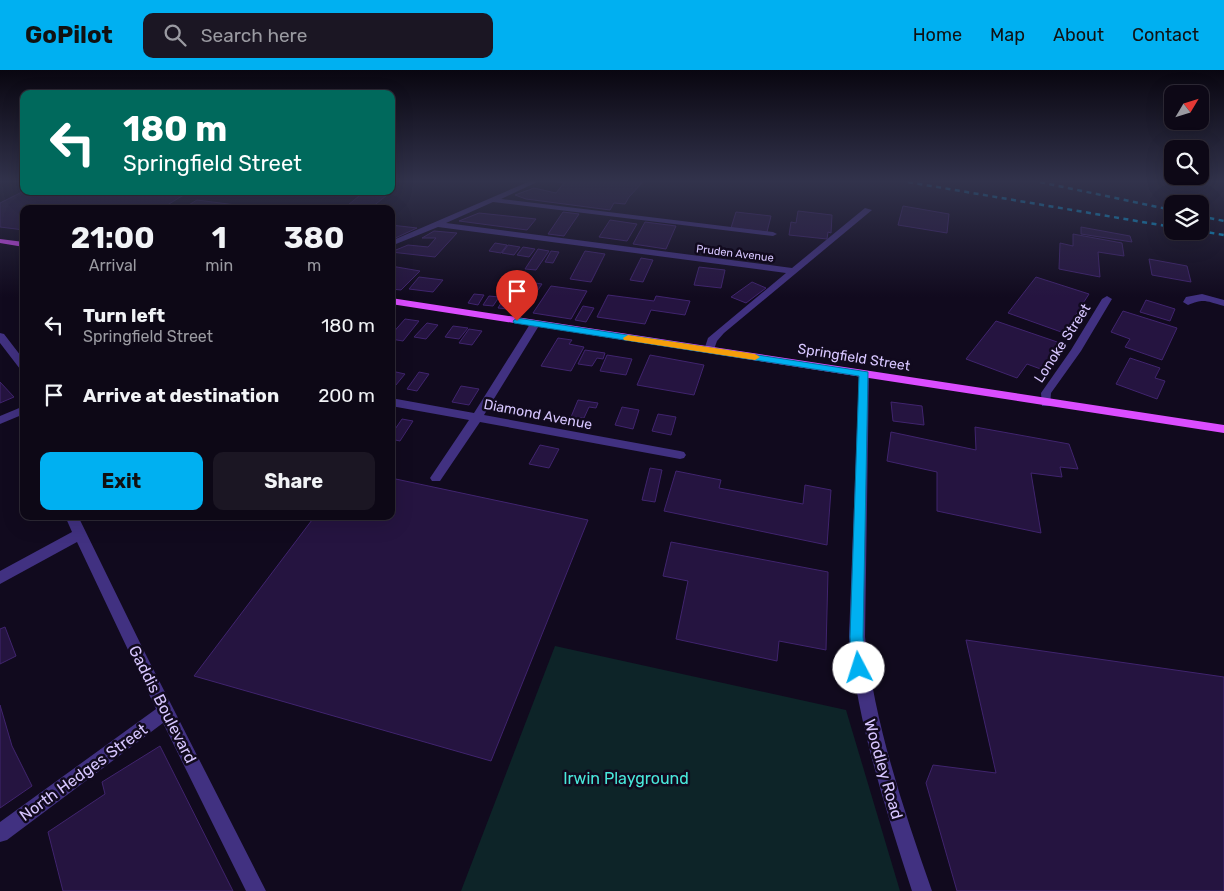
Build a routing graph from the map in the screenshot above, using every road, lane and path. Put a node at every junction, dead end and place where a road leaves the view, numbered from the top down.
1 (445, 220) edge
2 (660, 220) edge
3 (855, 220) edge
4 (436, 224) junction
5 (773, 234) dead end
6 (0, 241) edge
7 (395, 242) edge
8 (20, 244) edge
9 (793, 271) junction
10 (1107, 299) dead end
11 (1188, 302) dead end
12 (1224, 302) edge
13 (395, 303) edge
14 (535, 324) junction
15 (0, 336) edge
16 (709, 350) junction
17 (20, 361) edge
18 (864, 374) junction
19 (395, 403) edge
20 (1046, 403) junction
21 (20, 412) edge
22 (476, 417) junction
23 (0, 420) edge
24 (1224, 430) edge
25 (680, 455) dead end
26 (436, 478) dead end
27 (73, 520) edge
28 (79, 535) junction
29 (0, 578) edge
30 (166, 711) junction
31 (0, 834) edge
32 (256, 891) edge
33 (922, 891) edge

1 - 4 street
2 - 5 street
3 - 9 street
4 - 7 street
4 - 9 street, Pruden Avenue
6 - 8 main road
9 - 16 street
10 - 20 street, Lonoke Street
11 - 12 street
13 - 14 main road, Springfield Street
14 - 16 main road, Springfield Street
14 - 22 street
15 - 17 street
16 - 18 main road, Springfield Street
18 - 20 main road, Springfield Street
18 - 33 street, Woodley Road
19 - 22 street, Diamond Avenue
20 - 24 main road, Springfield Street
21 - 23 street
22 - 25 street, Diamond Avenue
22 - 26 street
27 - 28 street, Gaddis Boulevard
28 - 29 street
28 - 30 street, Gaddis Boulevard
30 - 31 street, North Hedges Street
30 - 32 street, Gaddis Boulevard

